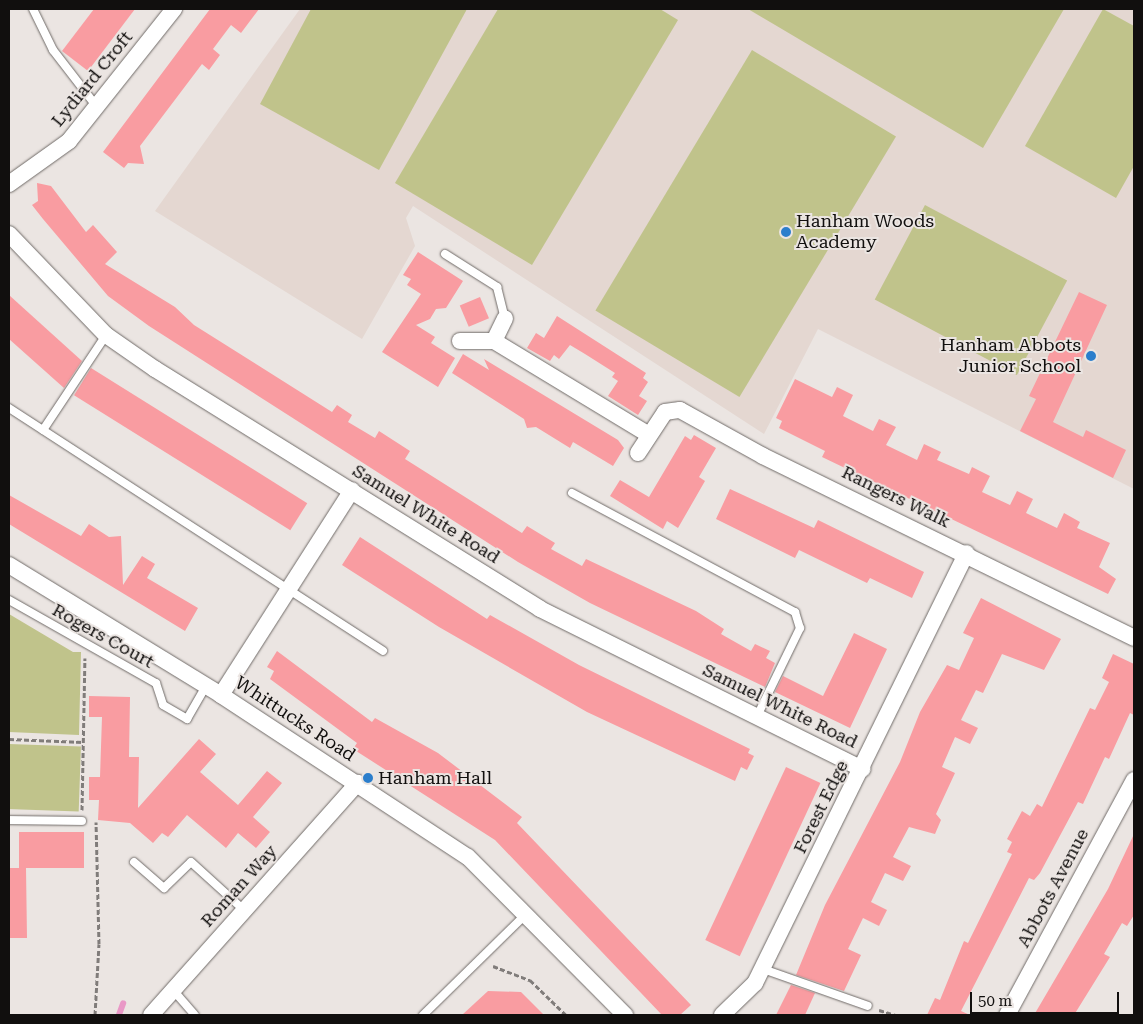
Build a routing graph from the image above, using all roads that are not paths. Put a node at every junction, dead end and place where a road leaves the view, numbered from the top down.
1 (33, 9) edge
2 (174, 9) edge
3 (98, 109) junction
4 (9, 184) edge
5 (9, 234) edge
6 (445, 254) dead end
7 (505, 318) joint
8 (106, 335) junction
9 (460, 341) dead end
10 (494, 341) junction
11 (9, 408) edge
12 (43, 430) junction
13 (649, 435) junction
14 (638, 453) dead end
15 (352, 490) junction
16 (572, 493) dead end
17 (967, 553) junction
18 (9, 565) edge
19 (289, 588) junction
20 (9, 600) edge
21 (1134, 638) edge
22 (383, 651) dead end
23 (206, 686) junction
24 (221, 696) junction
25 (757, 716) junction
26 (862, 769) junction
27 (1134, 780) edge
28 (358, 783) junction
29 (9, 820) edge
30 (82, 821) road end
31 (134, 862) dead end
32 (244, 910) junction
33 (525, 915) junction
34 (763, 968) junction
35 (173, 990) junction
36 (868, 1006) dead end
37 (151, 1015) edge
38 (195, 1015) edge
39 (423, 1015) edge
40 (625, 1015) edge
41 (722, 1015) edge
42 (1007, 1015) edge

1 - 3 lane
2 - 3 street, Lydiard Croft
3 - 4 street, Lydiard Croft
5 - 8 street, Samuel White Road
6 - 7 lane
7 - 10 street
8 - 12 lane
8 - 15 street, Samuel White Road
9 - 10 street
10 - 13 street
11 - 12 lane
12 - 19 lane
13 - 14 street, Rangers Walk
13 - 17 street, Rangers Walk
15 - 19 street
15 - 25 street, Samuel White Road
16 - 25 lane
17 - 21 street, Rangers Walk
17 - 26 street, Forest Edge
18 - 23 street, Whittucks Road
19 - 22 lane
19 - 24 street
20 - 23 lane, Rogers Court
23 - 24 street, Whittucks Road
24 - 28 street, Whittucks Road
25 - 26 street, Samuel White Road
26 - 34 street, Forest Edge
27 - 42 street, Abbots Avenue
28 - 32 street, Roman Way
28 - 33 street, Whittucks Road
29 - 30 lane
31 - 32 lane
32 - 35 street, Roman Way
33 - 39 lane
33 - 40 street, Whittucks Road
34 - 36 lane
34 - 41 street, Forest Edge
35 - 37 street, Roman Way
35 - 38 lane

